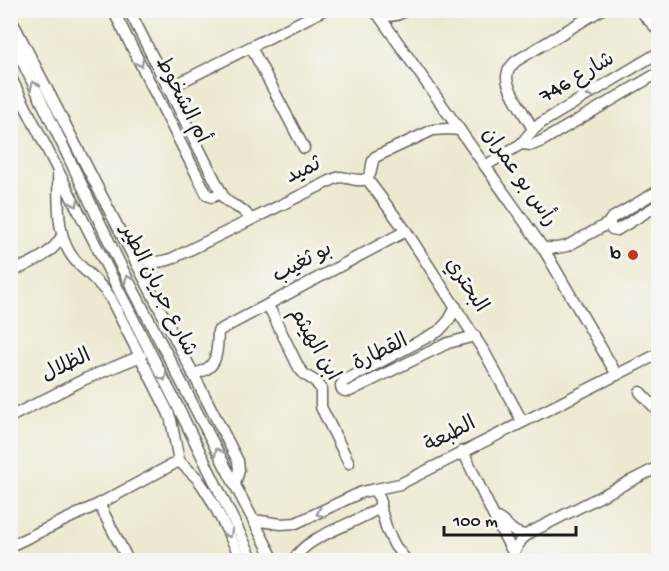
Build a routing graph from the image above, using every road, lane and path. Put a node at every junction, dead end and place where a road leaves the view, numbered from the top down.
1 (113, 10) edge
2 (129, 10) edge
3 (324, 10) edge
4 (601, 10) edge
5 (642, 10) edge
6 (376, 12) edge
7 (403, 13) edge
8 (10, 17) edge
9 (658, 30) edge
10 (10, 36) edge
11 (395, 38) junction
12 (251, 47) junction
13 (658, 53) edge
14 (658, 73) edge
15 (11, 76) edge
16 (614, 81) junction
17 (169, 88) junction
18 (621, 94) junction
19 (50, 105) junction
20 (183, 117) junction
21 (171, 123) junction
22 (533, 129) junction
23 (460, 130) junction
24 (522, 144) junction
25 (304, 148) dead end
26 (485, 166) junction
27 (58, 168) junction
28 (209, 171) junction
29 (198, 177) junction
30 (367, 179) junction
31 (658, 190) edge
32 (221, 193) junction
33 (658, 205) edge
34 (250, 219) junction
35 (609, 223) junction
36 (406, 231) junction
37 (62, 236) junction
38 (543, 248) junction
39 (133, 254) junction
40 (46, 255) junction
41 (72, 257) junction
42 (155, 263) junction
43 (10, 273) edge
44 (145, 279) junction
45 (456, 307) junction
46 (271, 311) dead end
47 (475, 336) junction
48 (658, 354) edge
49 (141, 356) junction
50 (193, 374) junction
51 (617, 375) junction
52 (341, 387) junction
53 (640, 392) dead end
54 (320, 403) junction
55 (658, 411) edge
56 (10, 417) edge
57 (522, 421) junction
58 (463, 452) junction
59 (179, 460) junction
60 (350, 463) dead end
61 (658, 467) edge
62 (235, 484) junction
63 (374, 490) junction
64 (99, 504) junction
65 (380, 507) junction
66 (366, 516) junction
67 (494, 517) junction
68 (254, 520) junction
69 (387, 530) junction
70 (526, 535) junction
71 (10, 546) edge
72 (268, 549) junction
73 (515, 557) edge
74 (249, 559) edge
75 (128, 561) edge
76 (274, 561) edge
77 (294, 561) edge
78 (406, 561) edge

1 -> 21 street, أم الشخوط
2 - 17 street, أم الشخوط
3 - 12 street
4 - 22 street
5 - 9 street
6 - 7 street
6 - 11 street, رأس بو عمران
7 - 11 street
8 - 19 street
19 -> 10 street, شارع جريان الطير
11 - 23 street, رأس بو عمران
12 - 17 street
12 - 25 street
13 - 16 street, شارع 746
14 - 18 street, شارع 746
15 - 27 street, شارع جريان الطير
16 - 18 street
16 -> 22 street, شارع 746
17 - 20 street, أم الشخوط
18 - 24 street, شارع 746
19 - 39 street
62 -> 19 street, شارع جريان الطير
20 - 21 street
20 - 28 street, أم الشخوط
21 - 29 street, أم الشخوط
22 - 24 street, شارع 746
23 - 26 street, رأس بو عمران
23 - 30 street
24 - 26 street, شارع 746
26 - 38 street, رأس بو عمران
27 - 37 street, شارع جريان الطير
27 -> 74 street, شارع جريان الطير
28 - 29 street
28 - 32 street, أم الشخوط
29 - 32 street, أم الشخوط
30 - 34 street, ثميد
30 - 36 street, البحتري
31 - 35 street
32 - 34 street, أم الشخوط
33 - 35 street
34 - 42 street, ثميد
35 - 38 street
36 - 45 street, البحتري
36 - 50 street, بو ثغيب
37 - 40 street
37 - 41 street, شارع جريان الطير
38 - 51 street, رأس بو عمران
39 - 42 street
39 - 44 street
40 - 41 street
40 - 43 street
41 - 49 street, شارع جريان الطير
42 - 44 street
44 - 50 street
45 - 47 street, البحتري
45 - 52 street, القطارة
46 - 54 street, ابن الهيثم
47 - 52 street, القطارة
47 - 57 street, البحتري
48 - 51 street, الطبعة
49 - 56 street, الظلال
49 - 59 street, شارع جريان الطير
50 - 62 street
51 - 57 street, الطبعة
52 - 54 street
53 - 55 street
54 - 60 street, ابن الهيثم
57 - 58 street, الطبعة
58 - 63 street, الطبعة
58 - 67 street
59 - 64 street
59 -> 74 street
61 - 70 street
62 - 68 street, شارع جريان الطير
63 - 65 street
63 -> 68 street, الطبعة
64 - 71 street
64 - 75 street
65 - 66 street
65 - 69 street
66 - 69 street
66 - 77 street
67 - 70 street
67 - 73 street
68 - 72 street, شارع جريان الطير
69 - 78 street
70 - 73 street
72 - 74 street
72 - 76 street, شارع جريان الطير

